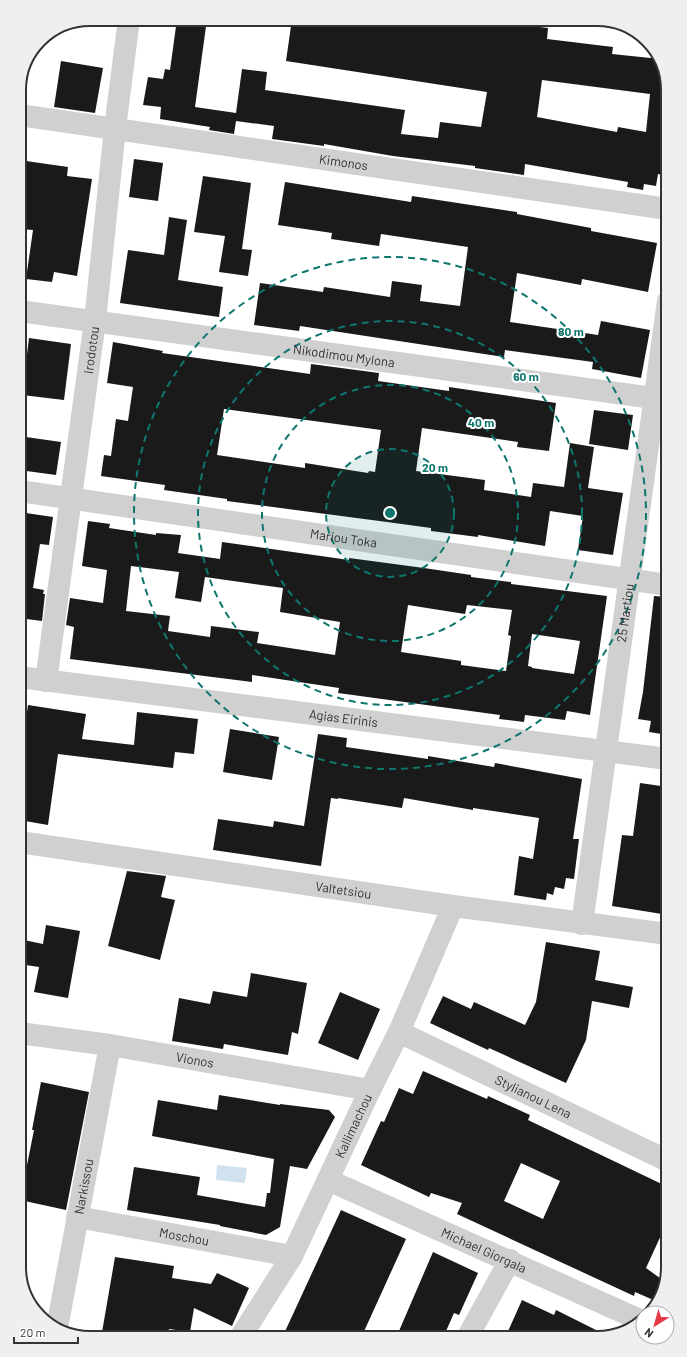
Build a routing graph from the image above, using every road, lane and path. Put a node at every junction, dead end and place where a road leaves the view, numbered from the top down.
1 (128, 26) edge
2 (26, 116) edge
3 (115, 128) junction
4 (661, 208) edge
5 (26, 312) edge
6 (95, 321) junction
7 (661, 399) edge
8 (26, 492) edge
9 (70, 498) junction
10 (629, 579) junction
11 (661, 584) edge
12 (26, 678) edge
13 (46, 681) junction
14 (606, 752) junction
15 (661, 758) edge
16 (26, 843) edge
17 (453, 906) junction
18 (582, 924) junction
19 (661, 933) edge
20 (399, 1032) junction
21 (26, 1034) edge
22 (110, 1045) junction
23 (370, 1090) junction
24 (661, 1158) edge
25 (328, 1180) junction
26 (77, 1216) junction
27 (292, 1256) junction
28 (510, 1260) junction
29 (635, 1318) edge
30 (58, 1322) edge
31 (244, 1331) edge
32 (471, 1331) edge

1 - 3 street, Irodotou
2 - 3 street, Kimonos
3 - 4 street, Kimonos
3 - 6 street, Irodotou
5 - 6 street, Nikodimou Mylona
6 - 7 street, Nikodimou Mylona
6 - 9 street, Irodotou
7 - 10 street, 25 Martiou
8 - 9 street, Mariou Toka
9 - 10 street, Mariou Toka
9 - 13 street, Irodotou
10 - 11 street, Mariou Toka
10 - 14 street, 25 Martiou
12 - 13 street, Agias Eirinis
13 - 14 street, Agias Eirinis
14 - 15 street, Agias Eirinis
14 - 18 street, 25 Martiou
16 - 17 street, Valtetsiou
17 - 18 street, Valtetsiou
17 - 20 street, Kallimachou
18 - 19 street, Valtetsiou
20 - 23 street, Kallimachou
20 - 24 street, Stylianou Lena
21 - 22 street, Vionos
22 - 23 street, Vionos
22 - 26 street, Narkissou
23 - 25 street, Kallimachou
25 - 27 street, Kallimachou
25 - 28 street, Michael Giorgala
26 - 27 street, Moschou
26 - 30 street, Narkissou
27 - 31 street, Kallimachou
28 - 29 street, Michael Giorgala
28 - 32 street

